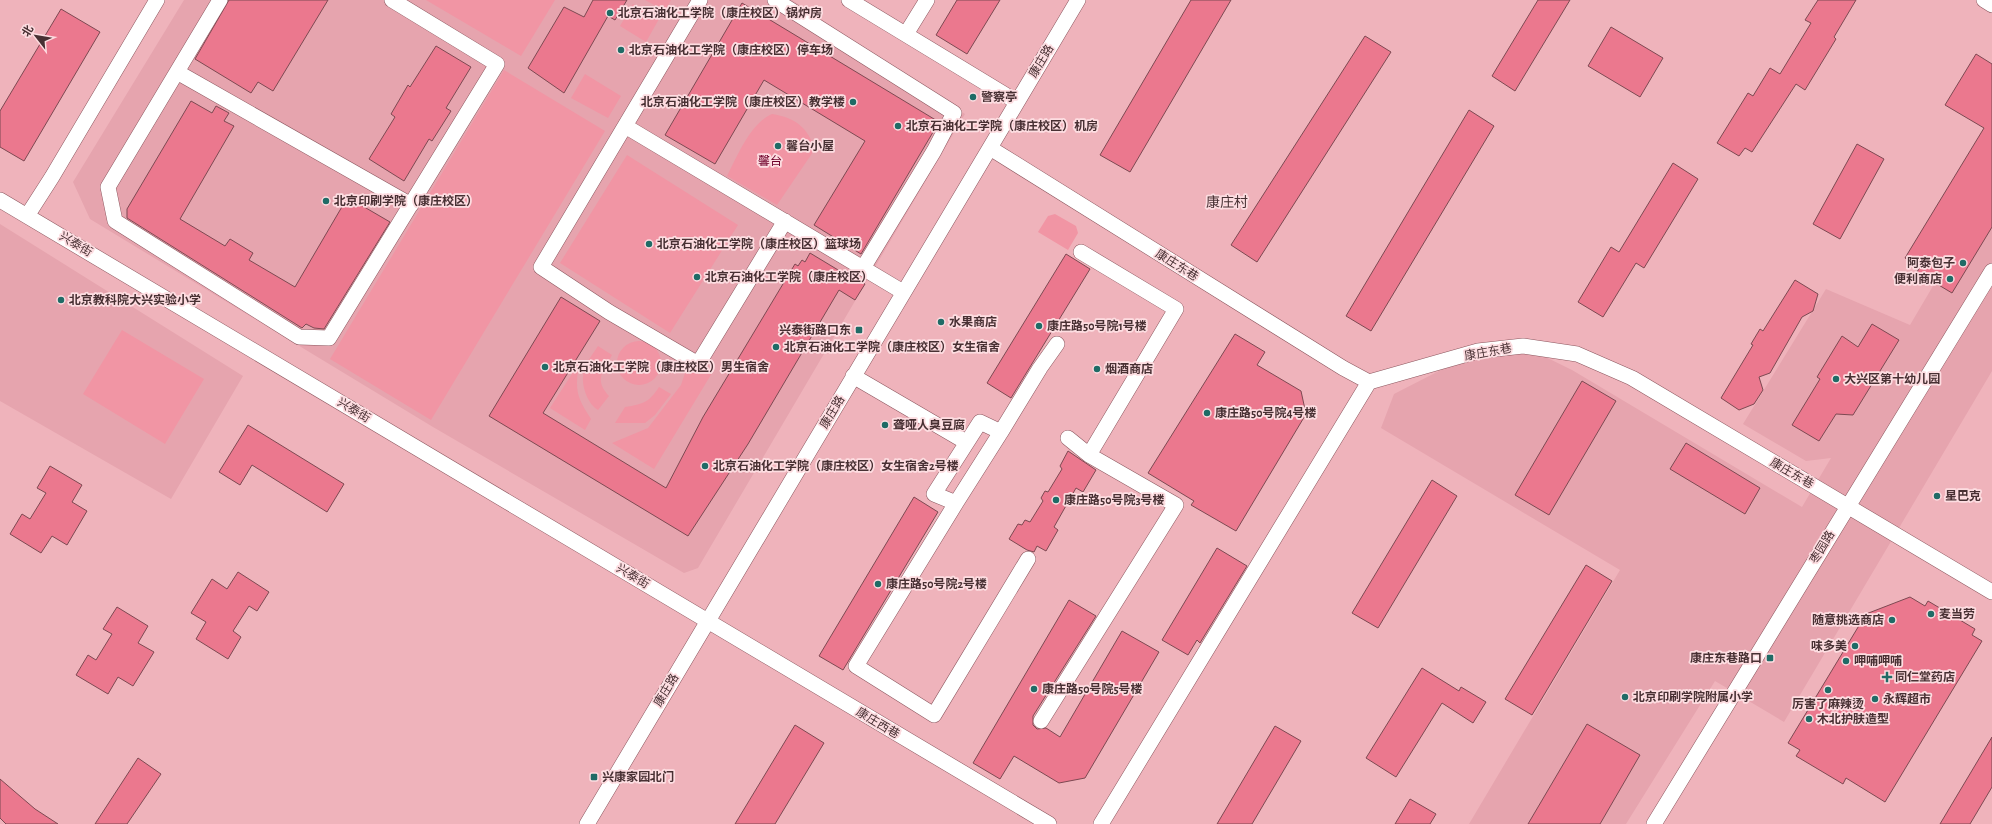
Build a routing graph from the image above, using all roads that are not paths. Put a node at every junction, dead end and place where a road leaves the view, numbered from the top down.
1 (157, 0) edge
2 (220, 0) edge
3 (392, 0) edge
4 (700, 0) edge
5 (775, 0) edge
6 (849, 0) edge
7 (927, 0) edge
8 (1078, 0) edge
9 (1984, 0) edge
10 (1992, 5) edge
11 (906, 34) junction
12 (177, 72) junction
13 (1017, 102) junction
14 (625, 126) junction
15 (990, 148) junction
16 (0, 200) edge
17 (411, 205) junction
18 (27, 216) junction
19 (785, 221) junction
20 (1081, 252) dead end
21 (863, 268) junction
22 (1992, 271) edge
23 (903, 292) junction
24 (1057, 344) dead end
25 (853, 376) junction
26 (1369, 382) junction
27 (1001, 432) junction
28 (1068, 438) dead end
29 (966, 442) junction
30 (1089, 455) junction
31 (956, 503) junction
32 (1848, 505) junction
33 (1028, 559) dead end
34 (1992, 592) edge
35 (708, 621) junction
36 (1041, 721) dead end
37 (587, 824) edge
38 (1049, 824) edge
39 (1101, 824) edge
40 (1654, 824) edge

1 - 18 street
2 - 12 street
3 - 17 street
4 - 14 street
5 - 21 street
6 - 11 street
7 - 11 street
8 - 13 street, 康庄路
9 - 10 street
11 - 13 street
12 - 17 street
12 - 17 street
13 - 15 street, 康庄路
14 - 19 street
14 - 19 street
15 - 23 street, 康庄路
15 - 26 street, 康庄东巷
16 - 18 street, 兴泰街
18 - 35 street, 兴泰街
19 - 21 street
20 - 30 street
21 - 23 street
22 - 32 street, 枣园路
23 - 25 street, 康庄路
24 - 27 street
25 - 29 street
25 - 35 street, 康庄路
26 - 32 street, 康庄东巷
26 - 39 street
27 - 29 street
27 - 31 street
28 - 30 street
29 - 31 street
30 - 36 street
31 - 33 street
32 - 34 street, 康庄东巷
32 - 40 street, 枣园路
35 - 37 street, 康庄路
35 - 38 street, 康庄西巷

